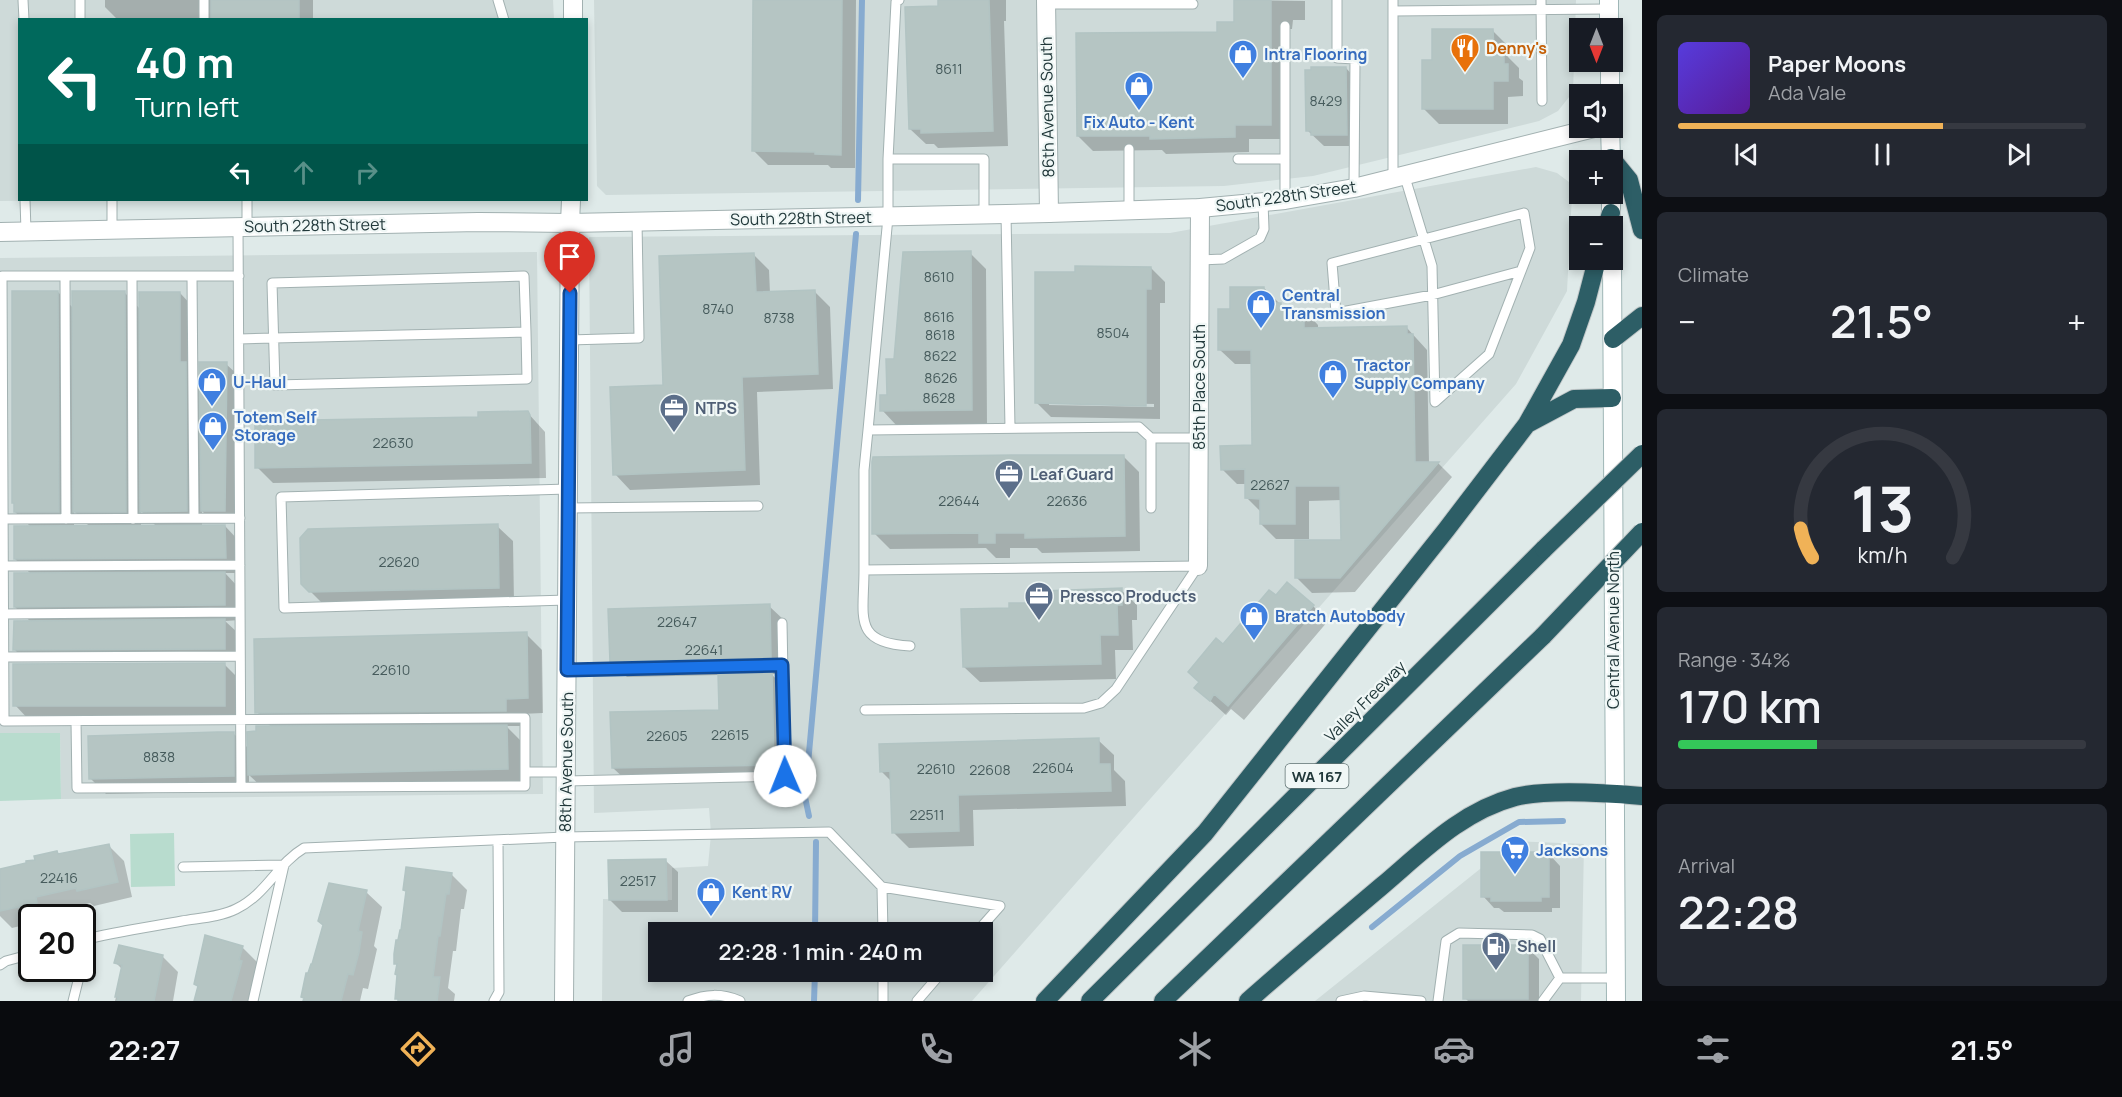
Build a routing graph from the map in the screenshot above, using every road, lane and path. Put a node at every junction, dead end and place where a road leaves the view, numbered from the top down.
1 (23, 0) edge
2 (80, 0) edge
3 (204, 0) edge
4 (498, 0) edge
5 (573, 0) edge
6 (899, 0) edge
7 (1337, 0) edge
8 (1393, 0) edge
9 (1046, 2) edge
10 (1193, 4) dead end
11 (1541, 5) edge
12 (1609, 5) edge
13 (1393, 11) junction
14 (24, 18) edge
15 (80, 18) edge
16 (204, 18) edge
17 (503, 18) edge
18 (573, 18) edge
19 (1285, 26) dead end
20 (1542, 101) dead end
21 (1569, 134) edge
22 (1129, 149) dead end
23 (888, 159) junction
24 (1238, 159) dead end
25 (1285, 159) junction
26 (1623, 173) edge
27 (1399, 176) junction
28 (1354, 188) junction
29 (1285, 200) junction
30 (25, 201) edge
31 (112, 201) edge
32 (247, 201) edge
33 (571, 201) edge
34 (1263, 202) junction
35 (1200, 208) junction
36 (1129, 210) junction
37 (1049, 213) junction
38 (1006, 214) junction
39 (984, 215) junction
40 (888, 217) junction
41 (637, 221) junction
42 (570, 223) junction
43 (243, 227) junction
44 (112, 230) junction
45 (1642, 230) edge
46 (26, 231) junction
47 (0, 232) edge
48 (1424, 240) junction
49 (1200, 260) junction
50 (1595, 270) edge
51 (1612, 270) edge
52 (1521, 271) junction
53 (65, 276) junction
54 (132, 276) junction
55 (192, 276) junction
56 (238, 276) junction
57 (1432, 296) junction
58 (1642, 316) edge
59 (526, 332) junction
60 (274, 338) junction
61 (239, 339) junction
62 (1613, 339) junction
63 (569, 340) junction
64 (1612, 398) junction
65 (1527, 424) junction
66 (1010, 428) junction
67 (868, 430) junction
68 (1151, 438) junction
69 (1199, 438) junction
70 (1642, 454) edge
71 (568, 489) junction
72 (758, 506) dead end
73 (568, 508) junction
74 (1151, 508) dead end
75 (194, 518) junction
76 (240, 518) junction
77 (3, 519) junction
78 (66, 519) junction
79 (133, 519) junction
80 (1642, 532) edge
81 (240, 565) junction
82 (3, 566) junction
83 (1198, 566) junction
84 (864, 570) junction
85 (567, 600) junction
86 (240, 612) junction
87 (3, 614) junction
88 (782, 623) dead end
89 (910, 646) dead end
90 (240, 656) junction
91 (3, 657) junction
92 (782, 665) junction
93 (567, 670) junction
94 (865, 710) dead end
95 (241, 720) junction
96 (76, 721) junction
97 (525, 772) junction
98 (566, 777) junction
99 (241, 787) junction
100 (1615, 794) junction
101 (1642, 796) edge
102 (565, 837) junction
103 (498, 840) junction
104 (284, 865) junction
105 (183, 867) dead end
106 (882, 887) junction
107 (883, 922) edge
108 (986, 922) edge
109 (96, 938) edge
110 (18, 958) edge
111 (0, 965) edge
112 (1560, 978) junction
113 (1616, 978) junction
114 (78, 982) edge
115 (883, 982) edge
116 (933, 982) edge
117 (73, 1001) edge
118 (253, 1001) edge
119 (494, 1001) edge
120 (564, 1001) edge
121 (688, 1001) edge
122 (740, 1001) edge
123 (883, 1001) edge
124 (917, 1001) edge
125 (1045, 1001) edge
126 (1090, 1001) edge
127 (1162, 1001) edge
128 (1248, 1001) edge
129 (1341, 1001) edge
130 (1420, 1001) edge
131 (1438, 1001) edge
132 (1543, 1001) edge
133 (1616, 1001) edge

1 - 14 lane
2 - 15 lane
3 - 16 lane
4 - 17 lane
5 - 18 street
6 - 23 lane
7 - 28 lane
8 - 13 lane
9 - 10 lane
9 - 37 street, 86th Avenue South
11 - 12 lane
11 - 13 lane
11 - 20 lane
13 - 27 lane
19 - 25 lane
21 - 27 street, South 228th Street
22 - 36 lane
23 - 39 lane
23 - 40 lane
24 - 25 lane
25 - 29 lane
26 - 45 highway
27 - 28 street, South 228th Street
27 - 48 lane
28 - 29 street, South 228th Street
29 - 34 street, South 228th Street
30 - 46 lane
31 - 44 lane
32 - 43 lane
33 - 42 street, 88th Avenue South
34 - 35 street, South 228th Street
34 - 49 lane
35 - 36 street, South 228th Street
35 - 49 street, 85th Place South
36 - 37 street, South 228th Street
37 - 38 street, South 228th Street
38 - 39 street, South 228th Street
38 - 66 lane
39 - 40 street, South 228th Street
40 - 41 street, South 228th Street
40 - 67 lane
41 - 42 street, South 228th Street
41 - 63 lane
42 - 43 street, South 228th Street
42 - 63 street, 88th Avenue South
43 - 44 street, South 228th Street
43 - 56 lane
44 - 46 street, South 228th Street
46 - 47 street, South 228th Street
48 - 52 lane
48 - 57 lane
48 - 57 lane
49 - 69 street, 85th Place South
50 - 65 highway
51 - 62 street, Central Avenue North
52 - 57 lane
52 - 57 lane
53 - 54 lane
53 - 77 lane
53 - 78 lane
54 - 55 lane
54 - 79 lane
55 - 56 lane
55 - 75 lane
56 - 61 lane
58 - 62 highway
59 - 60 lane
59 - 60 lane
59 - 60 lane
60 - 61 lane
61 - 76 lane
62 - 64 street, Central Avenue North
63 - 71 street, 88th Avenue South
64 - 65 highway
64 - 100 street, Central Avenue North
65 - 125 highway
66 - 67 lane
66 - 68 lane
67 - 84 lane
68 - 69 lane
68 - 74 lane
69 - 83 street, 85th Place South
70 - 126 highway, Valley Freeway / WA 167, bridge
71 - 73 street, 88th Avenue South
71 - 85 lane
72 - 73 lane
73 - 85 street, 88th Avenue South
75 - 76 lane
75 - 79 lane
76 - 81 lane
77 - 78 lane
77 - 82 lane
78 - 79 lane
80 - 127 highway, WA 167, bridge
81 - 82 lane
81 - 86 lane
82 - 87 lane
83 - 84 lane
83 - 94 lane
84 - 89 lane
85 - 93 street, 88th Avenue South
86 - 87 lane
86 - 90 lane
87 - 91 lane
88 - 92 lane
90 - 91 lane
90 - 95 lane
91 - 96 lane
92 - 93 lane
92 - 98 lane
93 - 98 street, 88th Avenue South
95 - 96 lane
95 - 97 lane
95 - 99 lane
96 - 99 lane
97 - 98 lane
97 - 99 lane
98 - 102 street, 88th Avenue South
100 - 101 highway
100 - 113 street, Central Avenue North
100 - 128 highway
102 - 103 lane
102 - 106 lane
102 - 120 street, 88th Avenue South
103 - 104 lane
103 - 119 lane
104 - 105 lane
104 - 109 lane
104 - 118 lane
106 - 107 lane
106 - 108 lane
110 - 111 lane
112 - 113 lane
112 - 131 lane
112 - 132 lane
113 - 133 street, Central Avenue North
114 - 117 lane
115 - 123 lane
116 - 124 lane
121 - 122 lane
129 - 130 lane

